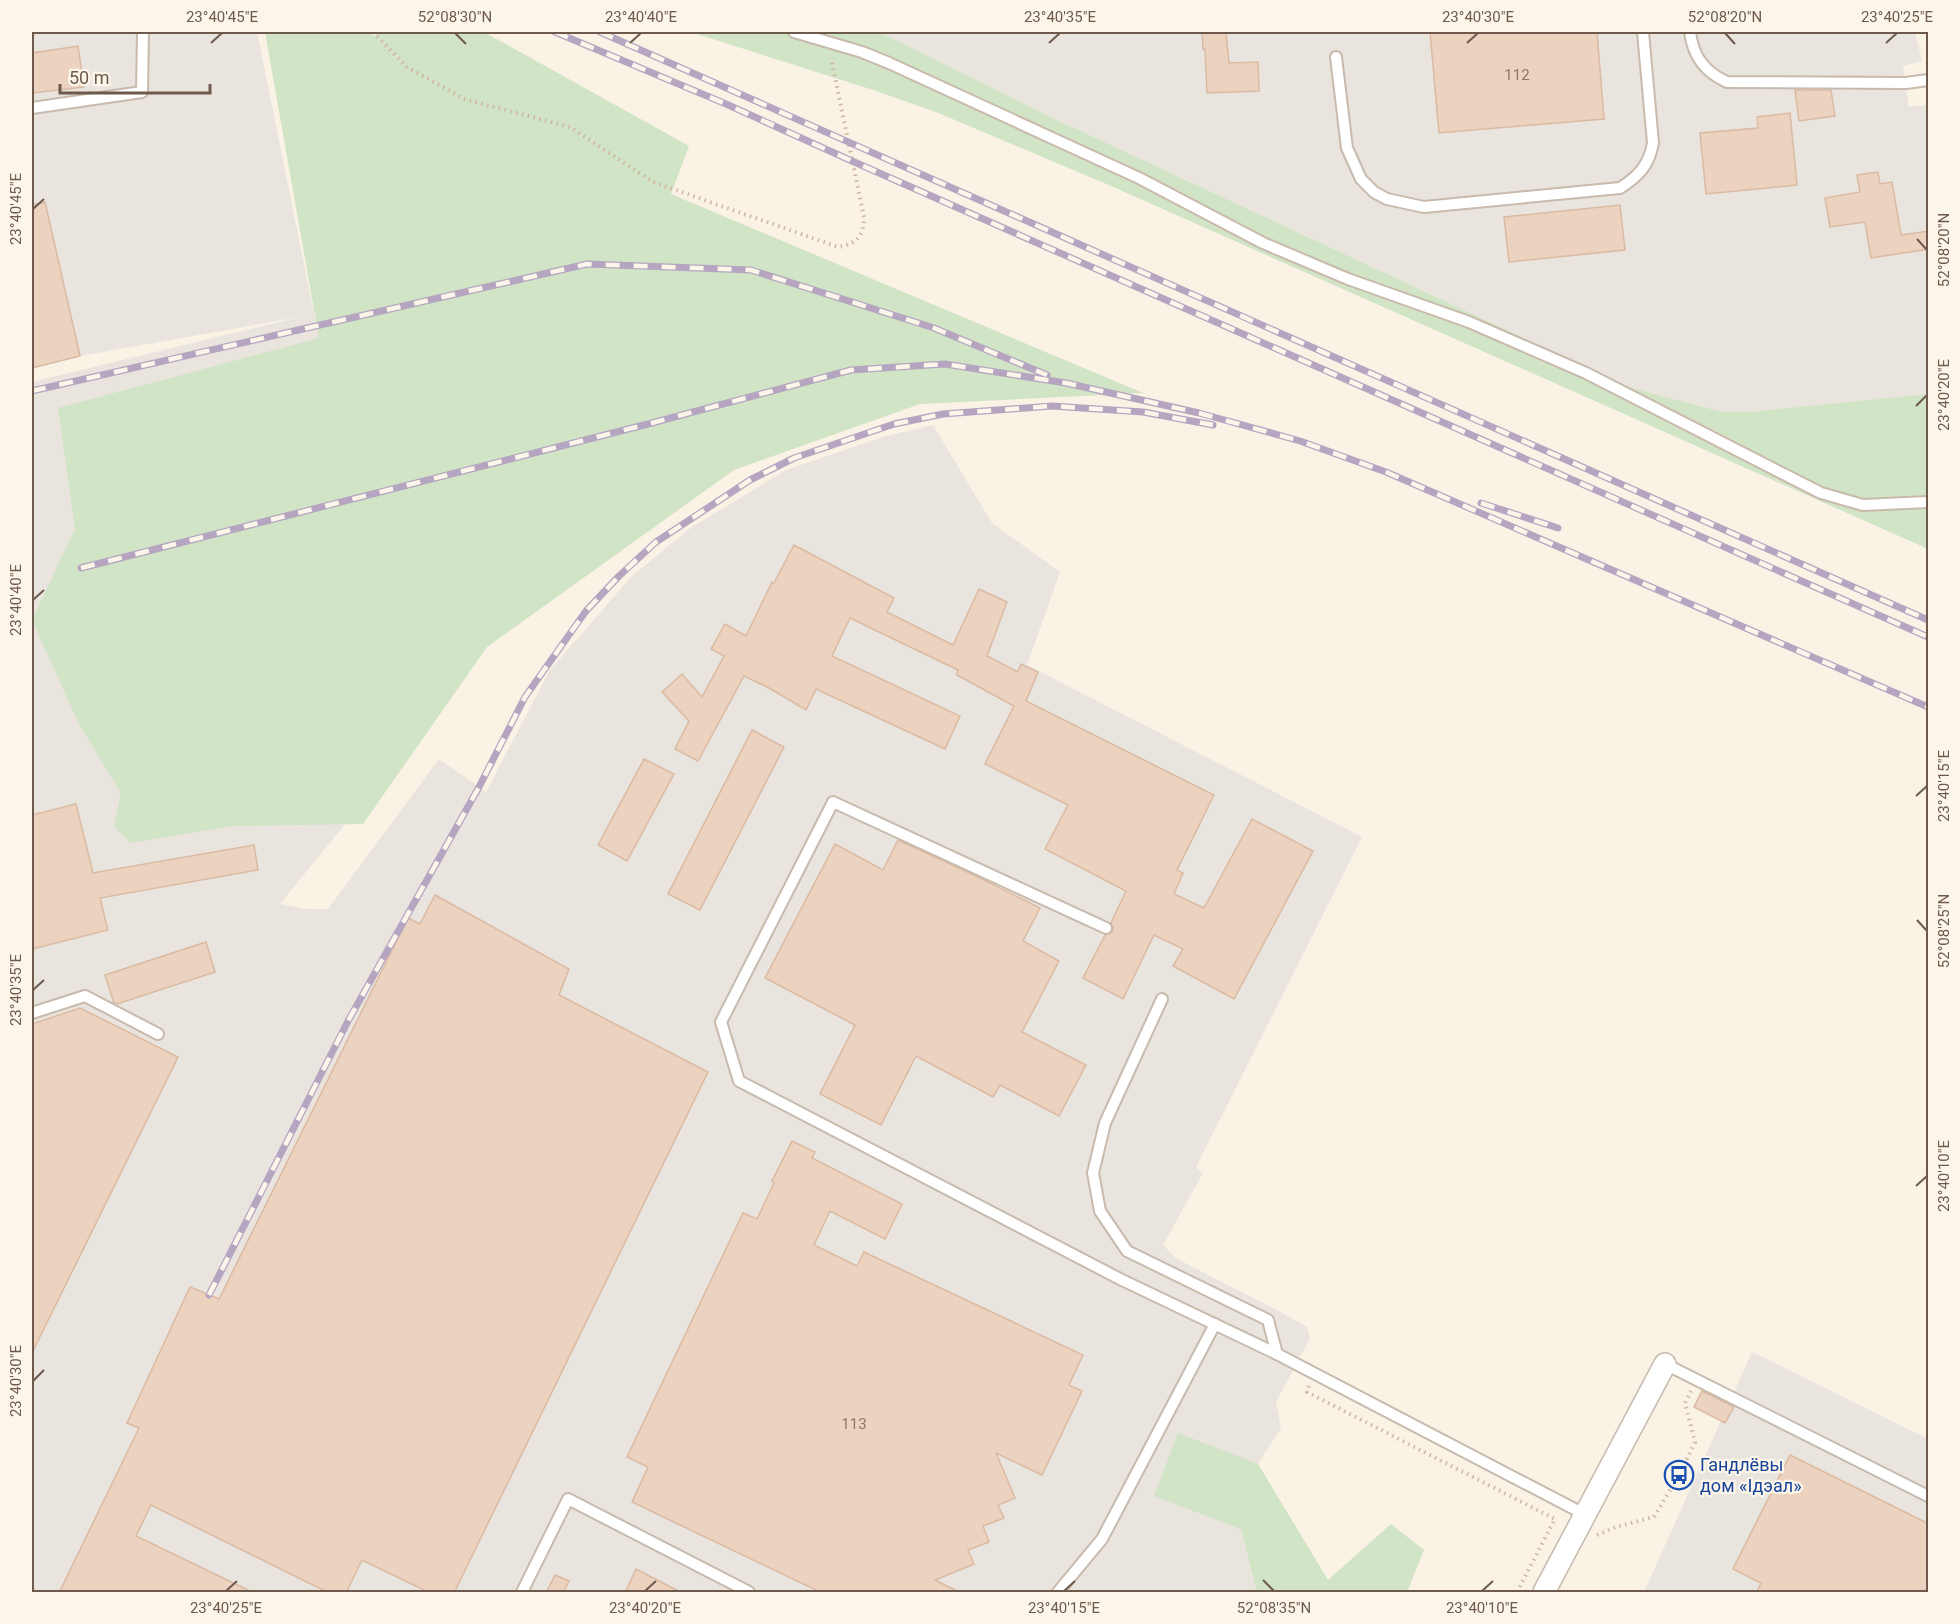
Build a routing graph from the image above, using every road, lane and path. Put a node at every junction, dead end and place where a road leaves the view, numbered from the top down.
1 (143, 32) edge
2 (373, 32) edge
3 (794, 32) edge
4 (1643, 32) edge
5 (1690, 32) edge
6 (828, 42) junction
7 (1336, 57) dead end
8 (1929, 80) edge
9 (32, 108) edge
10 (1929, 502) edge
11 (1106, 928) dead end
12 (1162, 999) dead end
13 (32, 1013) edge
14 (158, 1034) dead end
15 (1215, 1324) junction
16 (1277, 1354) junction
17 (1665, 1364) joint
18 (1315, 1373) junction
19 (1696, 1380) junction
20 (1668, 1470) dead end
21 (1679, 1475) junction
22 (1929, 1496) edge
23 (1584, 1514) junction
24 (1588, 1539) dead end
25 (522, 1593) edge
26 (749, 1593) edge
27 (1058, 1593) edge
28 (1517, 1593) edge
29 (1544, 1593) edge

1 - 9 lane
2 - 6 path
3 - 6 lane
4 - 7 lane
5 - 8 lane
6 - 10 lane
11 - 15 lane
12 - 16 lane
13 - 14 lane
15 - 16 lane
15 - 27 lane
16 - 18 lane
17 - 19 lane
17 - 23 street
18 - 23 lane
18 - 28 path
19 - 21 path
19 - 22 lane
20 - 21 path
21 - 24 path
23 - 29 street
25 - 26 lane

